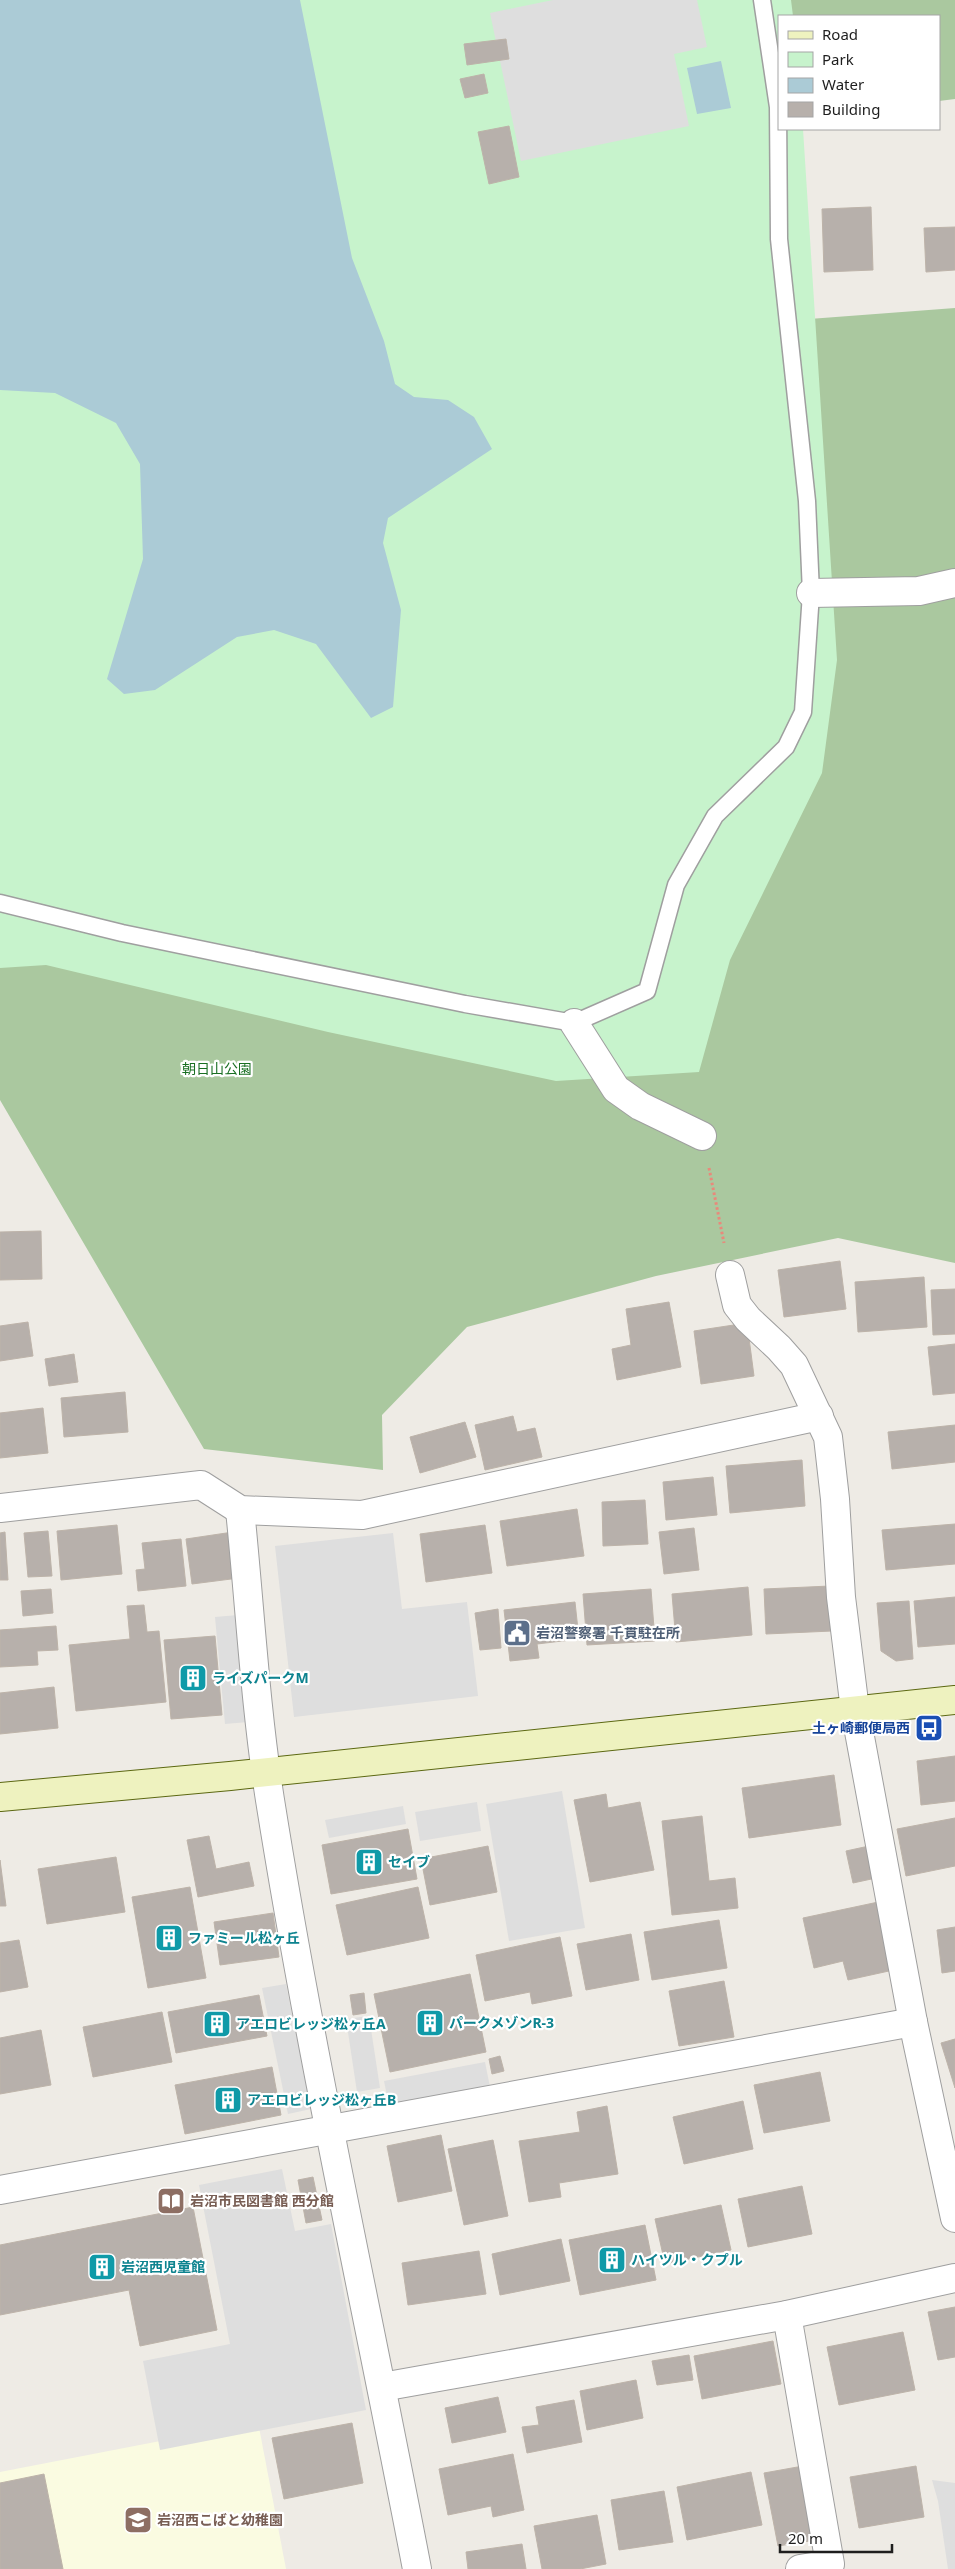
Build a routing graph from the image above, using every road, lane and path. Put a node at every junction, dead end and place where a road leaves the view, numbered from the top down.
1 (762, 0) edge
2 (778, 107) edge
3 (778, 130) edge
4 (955, 583) edge
5 (811, 593) junction
6 (0, 903) edge
7 (574, 1023) junction
8 (702, 1136) joint
9 (730, 1275) joint
10 (819, 1416) junction
11 (0, 1508) edge
12 (240, 1510) junction
13 (955, 1700) edge
14 (855, 1710) junction
15 (266, 1772) junction
16 (0, 1797) edge
17 (912, 2022) junction
18 (328, 2129) junction
19 (0, 2190) edge
20 (955, 2218) edge
21 (955, 2278) edge
22 (787, 2315) junction
23 (382, 2387) junction
24 (417, 2569) edge
25 (800, 2569) edge

1 - 2 lane
3 - 5 lane
4 - 5 street
5 - 7 lane
6 - 7 lane
7 - 8 street
8 - 9 path
9 - 10 street
10 - 12 street
10 - 14 street
11 - 12 street
12 - 15 street
13 - 14 street
14 - 15 street
14 - 17 street
15 - 16 street
15 - 18 street
17 - 18 street
17 - 20 street
18 - 19 street
18 - 23 street
21 - 22 street
22 - 23 street
22 - 25 street
23 - 24 street

